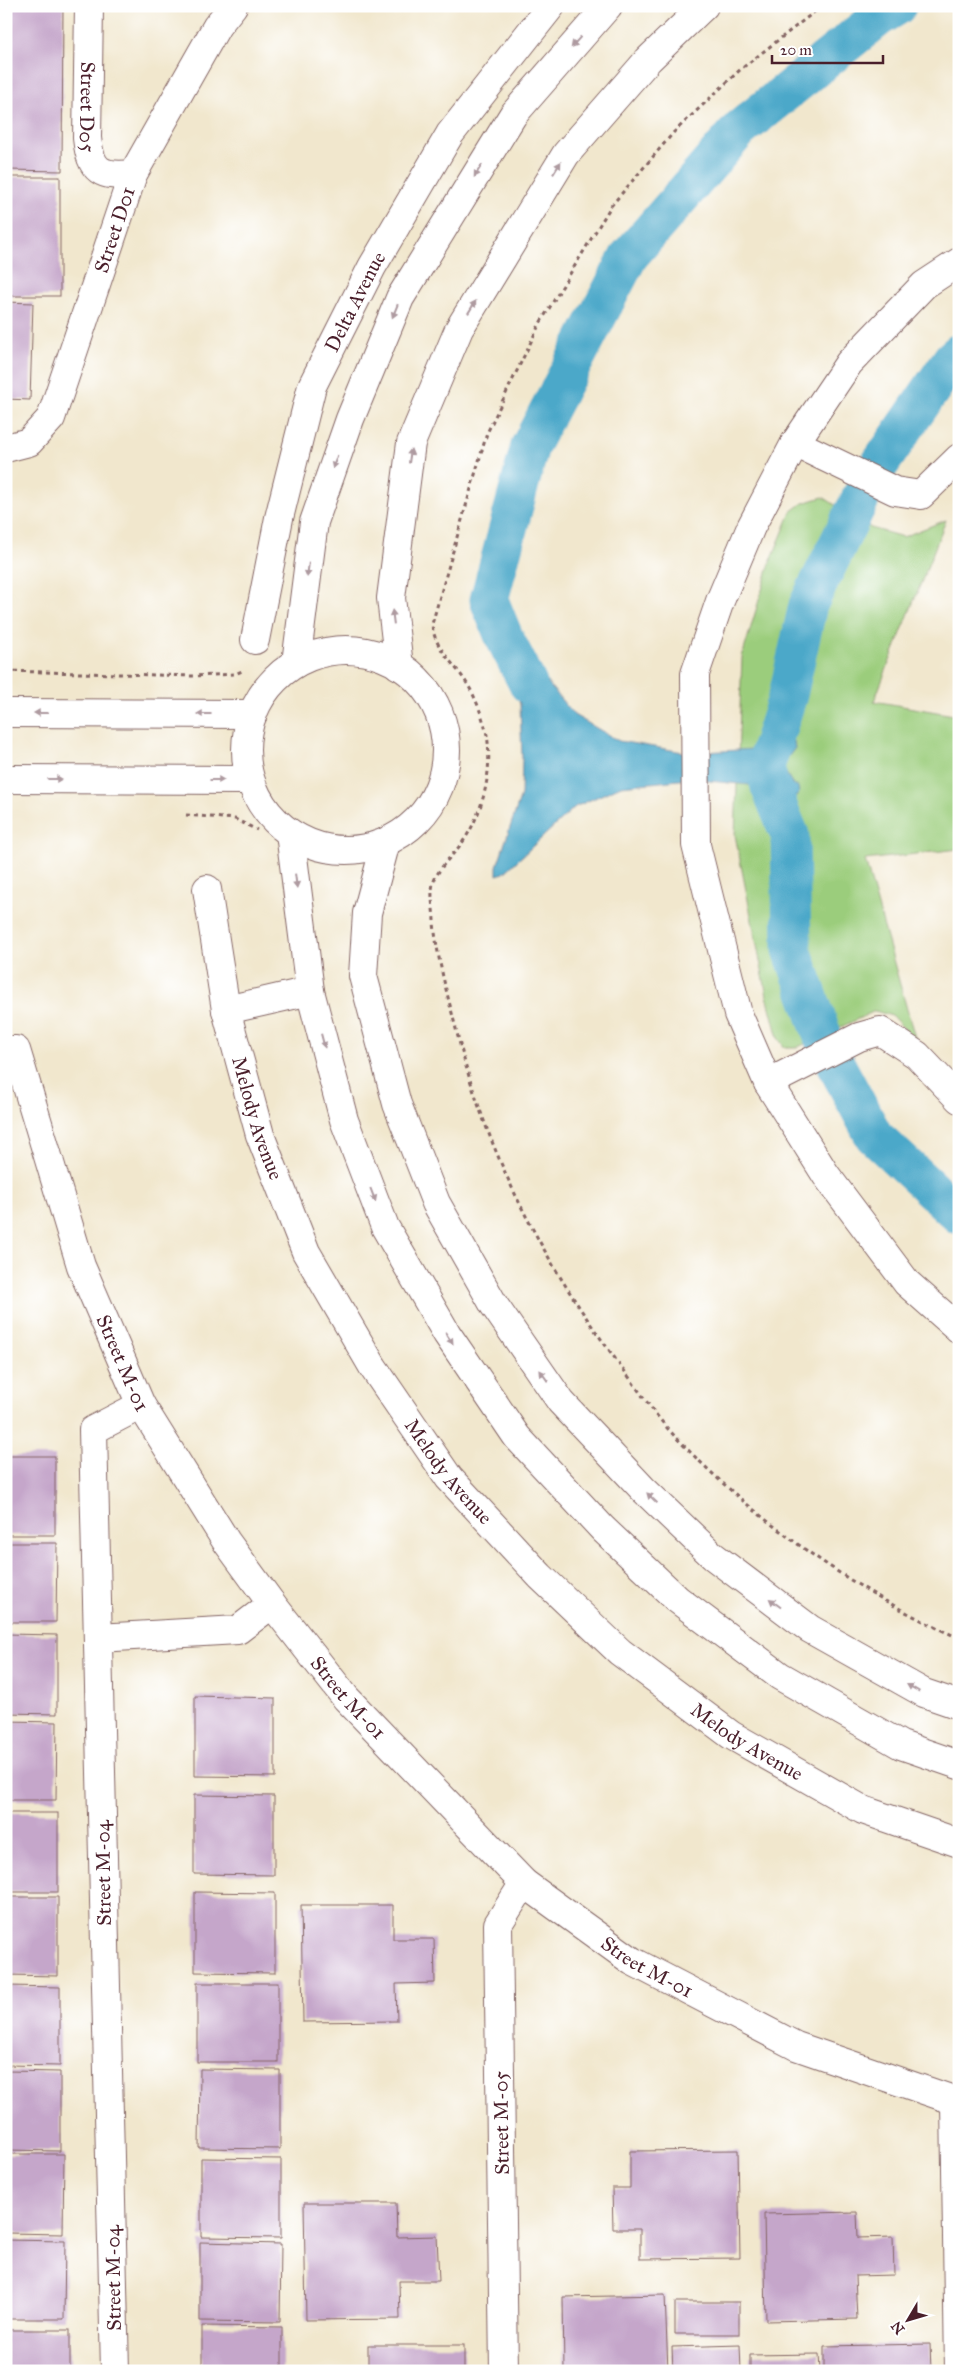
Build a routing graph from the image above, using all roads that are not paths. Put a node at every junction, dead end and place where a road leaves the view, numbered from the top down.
1 (89, 6) edge
2 (233, 6) edge
3 (552, 6) edge
4 (608, 6) edge
5 (704, 6) edge
6 (133, 174) junction
7 (959, 262) edge
8 (795, 443) junction
9 (6, 448) edge
10 (959, 458) edge
11 (279, 518) junction
12 (314, 522) junction
13 (254, 640) dead end
14 (296, 663) junction
15 (399, 666) junction
16 (6, 713) edge
17 (253, 714) junction
18 (6, 779) edge
19 (249, 780) junction
20 (290, 832) junction
21 (386, 842) junction
22 (207, 889) dead end
23 (310, 991) junction
24 (226, 1010) junction
25 (6, 1050) edge
26 (768, 1083) junction
27 (959, 1099) edge
28 (959, 1329) edge
29 (141, 1405) junction
30 (272, 1604) junction
31 (98, 1638) junction
32 (959, 1705) edge
33 (959, 1765) edge
34 (959, 1844) edge
35 (524, 1883) junction
36 (957, 2102) edge
37 (115, 2371) edge
38 (504, 2371) edge
39 (959, 2371) edge

1 - 6 street, Street D05
2 - 6 street, Street D01
3 - 11 street, Delta Avenue
4 -> 12 street
15 -> 5 street
6 - 9 street, Street D01
7 - 8 street
8 - 10 street
8 - 26 street
11 - 12 street
11 - 13 street, Delta Avenue
12 -> 14 street
14 - 15 street
14 - 17 street
15 - 21 street
17 -> 16 street
17 - 19 street
18 -> 19 street
19 - 20 street
20 - 21 street
20 -> 23 street
32 -> 21 street
22 - 24 street, Melody Avenue
23 - 24 street
23 -> 33 street
24 - 34 street, Melody Avenue
25 - 29 street, Street M-01
26 - 27 street
26 - 28 street
29 - 30 street, Street M-01
29 - 31 street, Street M-04
30 - 31 street
30 - 35 street, Street M-01
31 - 37 street, Street M-04
35 - 36 street, Street M-01
35 - 38 street, Street M-05
36 - 39 street

